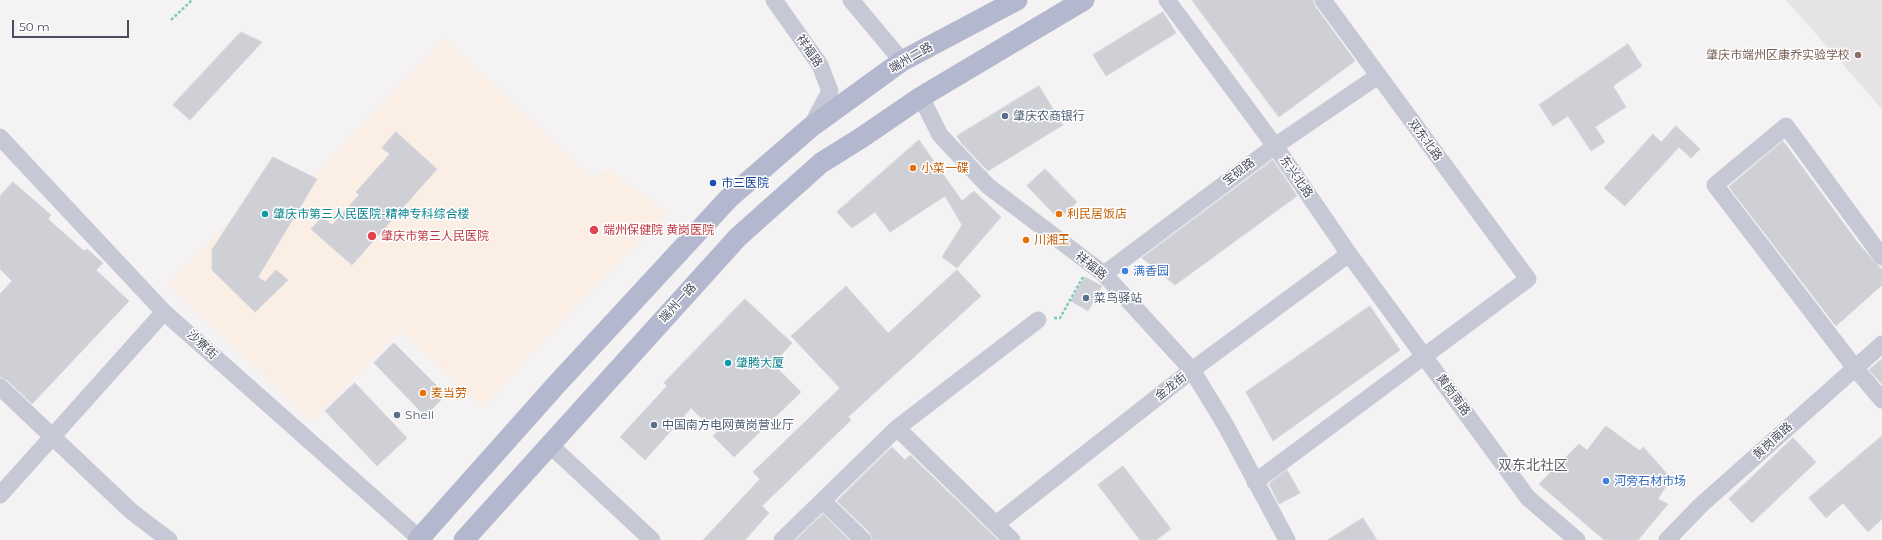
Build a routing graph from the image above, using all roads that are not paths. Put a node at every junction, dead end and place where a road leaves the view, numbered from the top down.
1 (774, 0) edge
2 (851, 0) edge
3 (1084, 0) edge
4 (1167, 0) edge
5 (1323, 0) edge
6 (1005, 3) edge
7 (902, 61) junction
8 (1378, 76) junction
9 (921, 97) junction
10 (812, 127) junction
11 (0, 137) edge
12 (1275, 146) junction
13 (1349, 254) junction
14 (1882, 257) edge
15 (1097, 269) junction
16 (164, 312) junction
17 (1038, 320) road end
18 (1882, 344) edge
19 (1424, 356) junction
20 (1855, 368) junction
21 (1192, 370) junction
22 (0, 387) edge
23 (1882, 400) edge
24 (897, 428) junction
25 (52, 437) junction
26 (550, 445) junction
27 (1255, 482) junction
28 (0, 495) edge
29 (823, 501) junction
30 (996, 524) junction
31 (418, 539) edge
32 (169, 540) edge
33 (464, 540) edge
34 (652, 540) edge
35 (782, 540) edge
36 (863, 540) edge
37 (1012, 540) edge
38 (1286, 540) edge
39 (1577, 540) edge
40 (1667, 540) edge

1 - 10 street, 祥福路
2 - 7 street
3 - 9 main road
4 - 12 street, 东兴北路
5 - 8 street, 双东北路
6 - 7 main road, 端州二路
7 - 10 main road, 端州二路
8 - 12 street, 宝砚路
8 - 19 street, 双东北路
9 - 15 street, 祥福路
9 - 26 main road, 端州一路
10 - 31 main road
11 - 16 street, 沙寮街
12 - 13 street, 东兴北路
12 - 15 street, 宝砚路
13 - 19 street, 东兴北路
13 - 21 street, 金龙街
14 - 20 street
15 - 21 street, 祥福路
16 - 25 street
16 - 31 street, 沙寮街
17 - 24 street
18 - 20 street, 黄岗南路
19 - 27 street
19 - 39 street, 黄岗南路
20 - 23 street
20 - 40 street, 黄岗南路
21 - 27 street, 祥福路
21 - 30 street, 金龙街
22 - 25 street
24 - 29 street
24 - 30 street
25 - 28 street
25 - 32 street
26 - 33 main road, 端州一路
26 - 34 street
27 - 38 street, 祥福路
29 - 35 street
29 - 36 street
30 - 37 street

